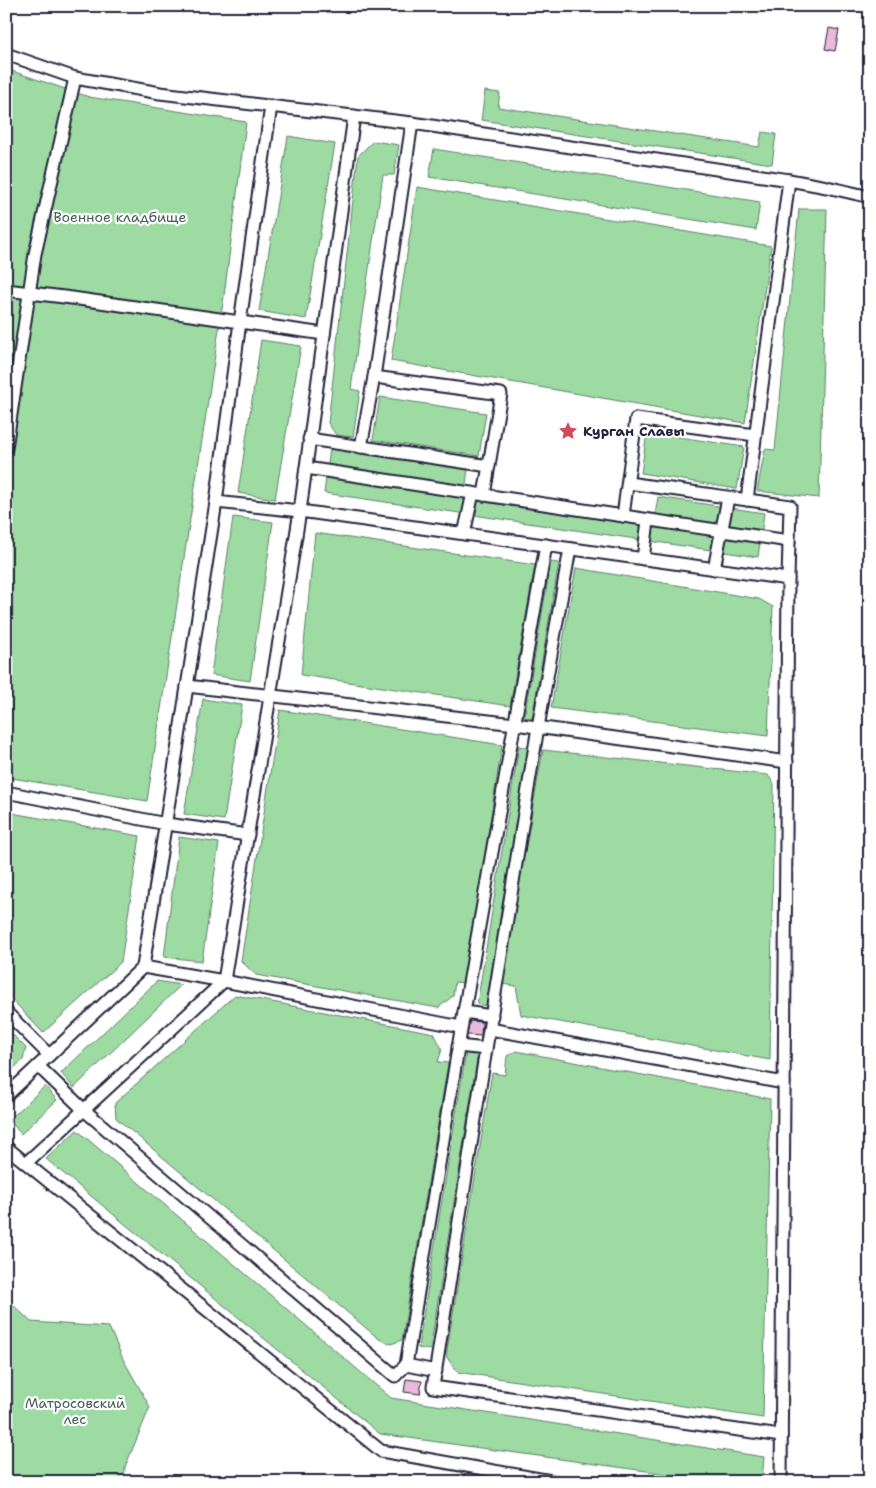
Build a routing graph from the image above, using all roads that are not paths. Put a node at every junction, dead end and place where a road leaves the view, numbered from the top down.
1 (6, 54) edge
2 (75, 78) junction
3 (271, 106) junction
4 (354, 116) junction
5 (412, 123) junction
6 (789, 180) junction
7 (870, 197) edge
8 (6, 290) edge
9 (29, 293) junction
10 (240, 322) junction
11 (324, 334) junction
12 (374, 377) junction
13 (755, 434) junction
14 (309, 439) junction
15 (361, 447) junction
16 (6, 448) edge
17 (489, 466) junction
18 (306, 468) junction
19 (628, 483) junction
20 (479, 494) junction
21 (728, 498) junction
22 (746, 500) junction
23 (216, 502) junction
24 (300, 511) junction
25 (623, 516) junction
26 (648, 520) junction
27 (722, 531) junction
28 (464, 534) junction
29 (789, 541) junction
30 (546, 546) junction
31 (570, 549) junction
32 (643, 559) junction
33 (714, 569) junction
34 (788, 580) junction
35 (187, 686) junction
36 (270, 696) junction
37 (515, 724) junction
38 (538, 727) junction
39 (787, 762) junction
40 (6, 792) edge
41 (166, 824) junction
42 (248, 835) junction
43 (143, 967) junction
44 (224, 981) junction
45 (6, 1012) edge
46 (464, 1012) junction
47 (492, 1016) junction
48 (461, 1027) junction
49 (490, 1029) junction
50 (458, 1046) junction
51 (486, 1050) junction
52 (49, 1055) junction
53 (38, 1066) junction
54 (784, 1083) junction
55 (6, 1096) edge
56 (84, 1110) junction
57 (6, 1147) edge
58 (26, 1163) junction
59 (406, 1365) junction
60 (436, 1370) junction
61 (781, 1436) junction
62 (557, 1482) edge
63 (781, 1482) edge

1 - 2 lane
2 - 3 lane
2 - 9 lane
3 - 4 lane
3 - 10 lane
4 - 5 lane
4 - 11 lane
5 - 6 lane
5 - 12 lane
6 - 7 lane
6 - 13 lane
8 - 9 lane
9 - 10 lane
9 - 16 lane
10 - 11 lane
10 - 23 lane
11 - 14 lane
12 - 15 lane
12 - 17 lane
13 - 19 lane
13 - 22 lane
14 - 15 lane
14 - 18 lane
15 - 17 lane
17 - 20 lane
18 - 20 lane
18 - 24 lane
19 - 21 lane
19 - 25 lane
20 - 25 lane
20 - 28 lane
21 - 22 lane
21 - 27 lane
22 - 29 lane
23 - 24 lane
23 - 35 lane
24 - 28 lane
24 - 36 lane
25 - 26 lane
26 - 27 lane
26 - 32 lane
27 - 29 lane
27 - 33 lane
28 - 30 lane
29 - 34 lane
30 - 31 lane
30 - 37 lane
31 - 32 lane
31 - 38 lane
32 - 33 lane
33 - 34 lane
34 - 39 lane
35 - 36 lane
35 - 41 lane
36 - 37 lane
36 - 42 lane
37 - 38 lane
37 - 46 lane
38 - 39 lane
38 - 47 lane
39 - 54 lane
40 - 41 lane
41 - 42 lane
41 - 43 lane
42 - 44 lane
43 - 44 lane
43 - 52 lane
44 - 48 lane
44 - 56 lane
45 - 52 lane
46 - 47 lane
46 - 48 lane
47 - 49 lane
48 - 50 lane
49 - 51 lane
49 - 54 lane
50 - 51 lane
50 - 59 lane
51 - 60 lane
52 - 53 lane
53 - 55 lane
53 - 56 lane
54 - 61 lane
56 - 58 lane
56 - 59 lane
57 - 58 lane
58 - 62 lane
59 - 60 lane
60 - 61 lane
61 - 63 lane

